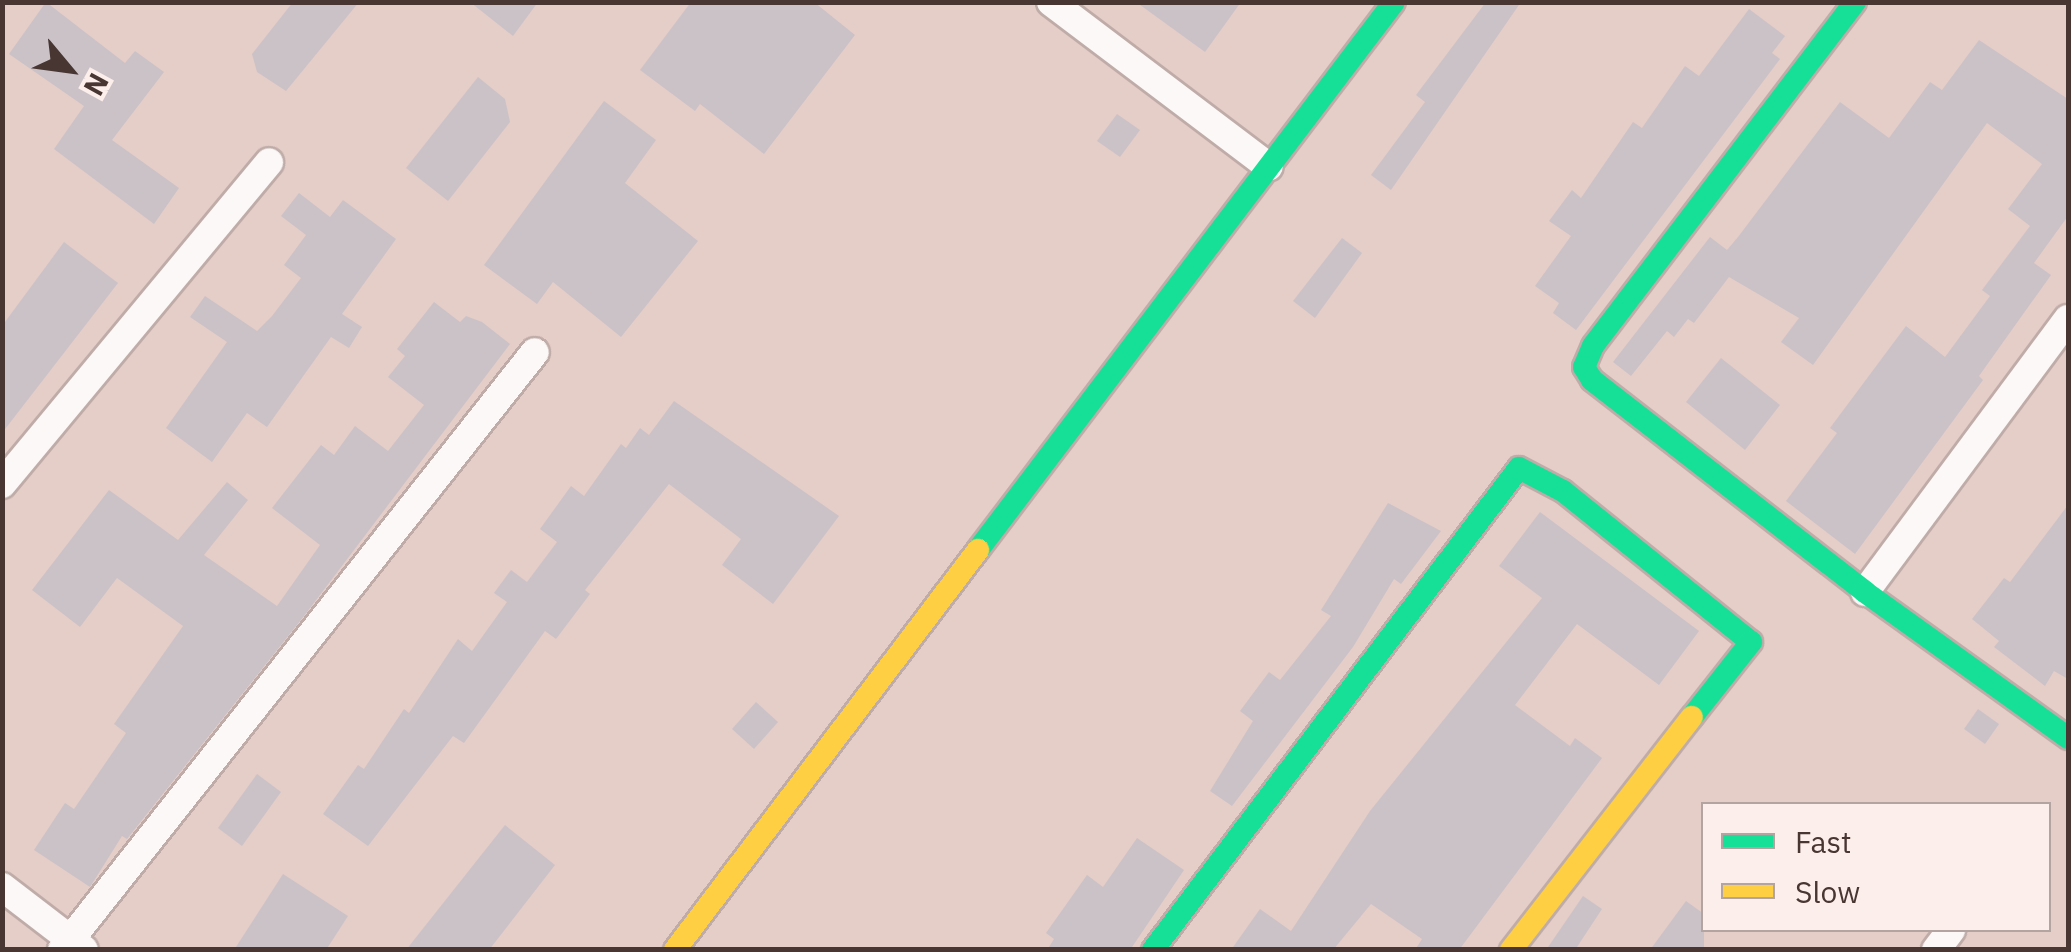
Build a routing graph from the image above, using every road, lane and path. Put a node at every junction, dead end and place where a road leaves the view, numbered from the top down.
1 (1394, 2) edge
2 (1855, 2) edge
3 (1054, 3) edge
4 (269, 162) dead end
5 (1269, 167) junction
6 (2068, 319) edge
7 (535, 352) dead end
8 (2, 484) edge
9 (1865, 592) junction
10 (2068, 738) edge
11 (2, 888) edge
12 (72, 946) edge
13 (675, 950) edge
14 (1153, 950) edge
15 (1511, 950) edge

1 - 5 street
2 - 9 street
3 - 5 street
4 - 8 street
5 - 13 street
6 - 9 street
7 - 12 street
9 - 10 street
11 - 12 street
14 - 15 street

